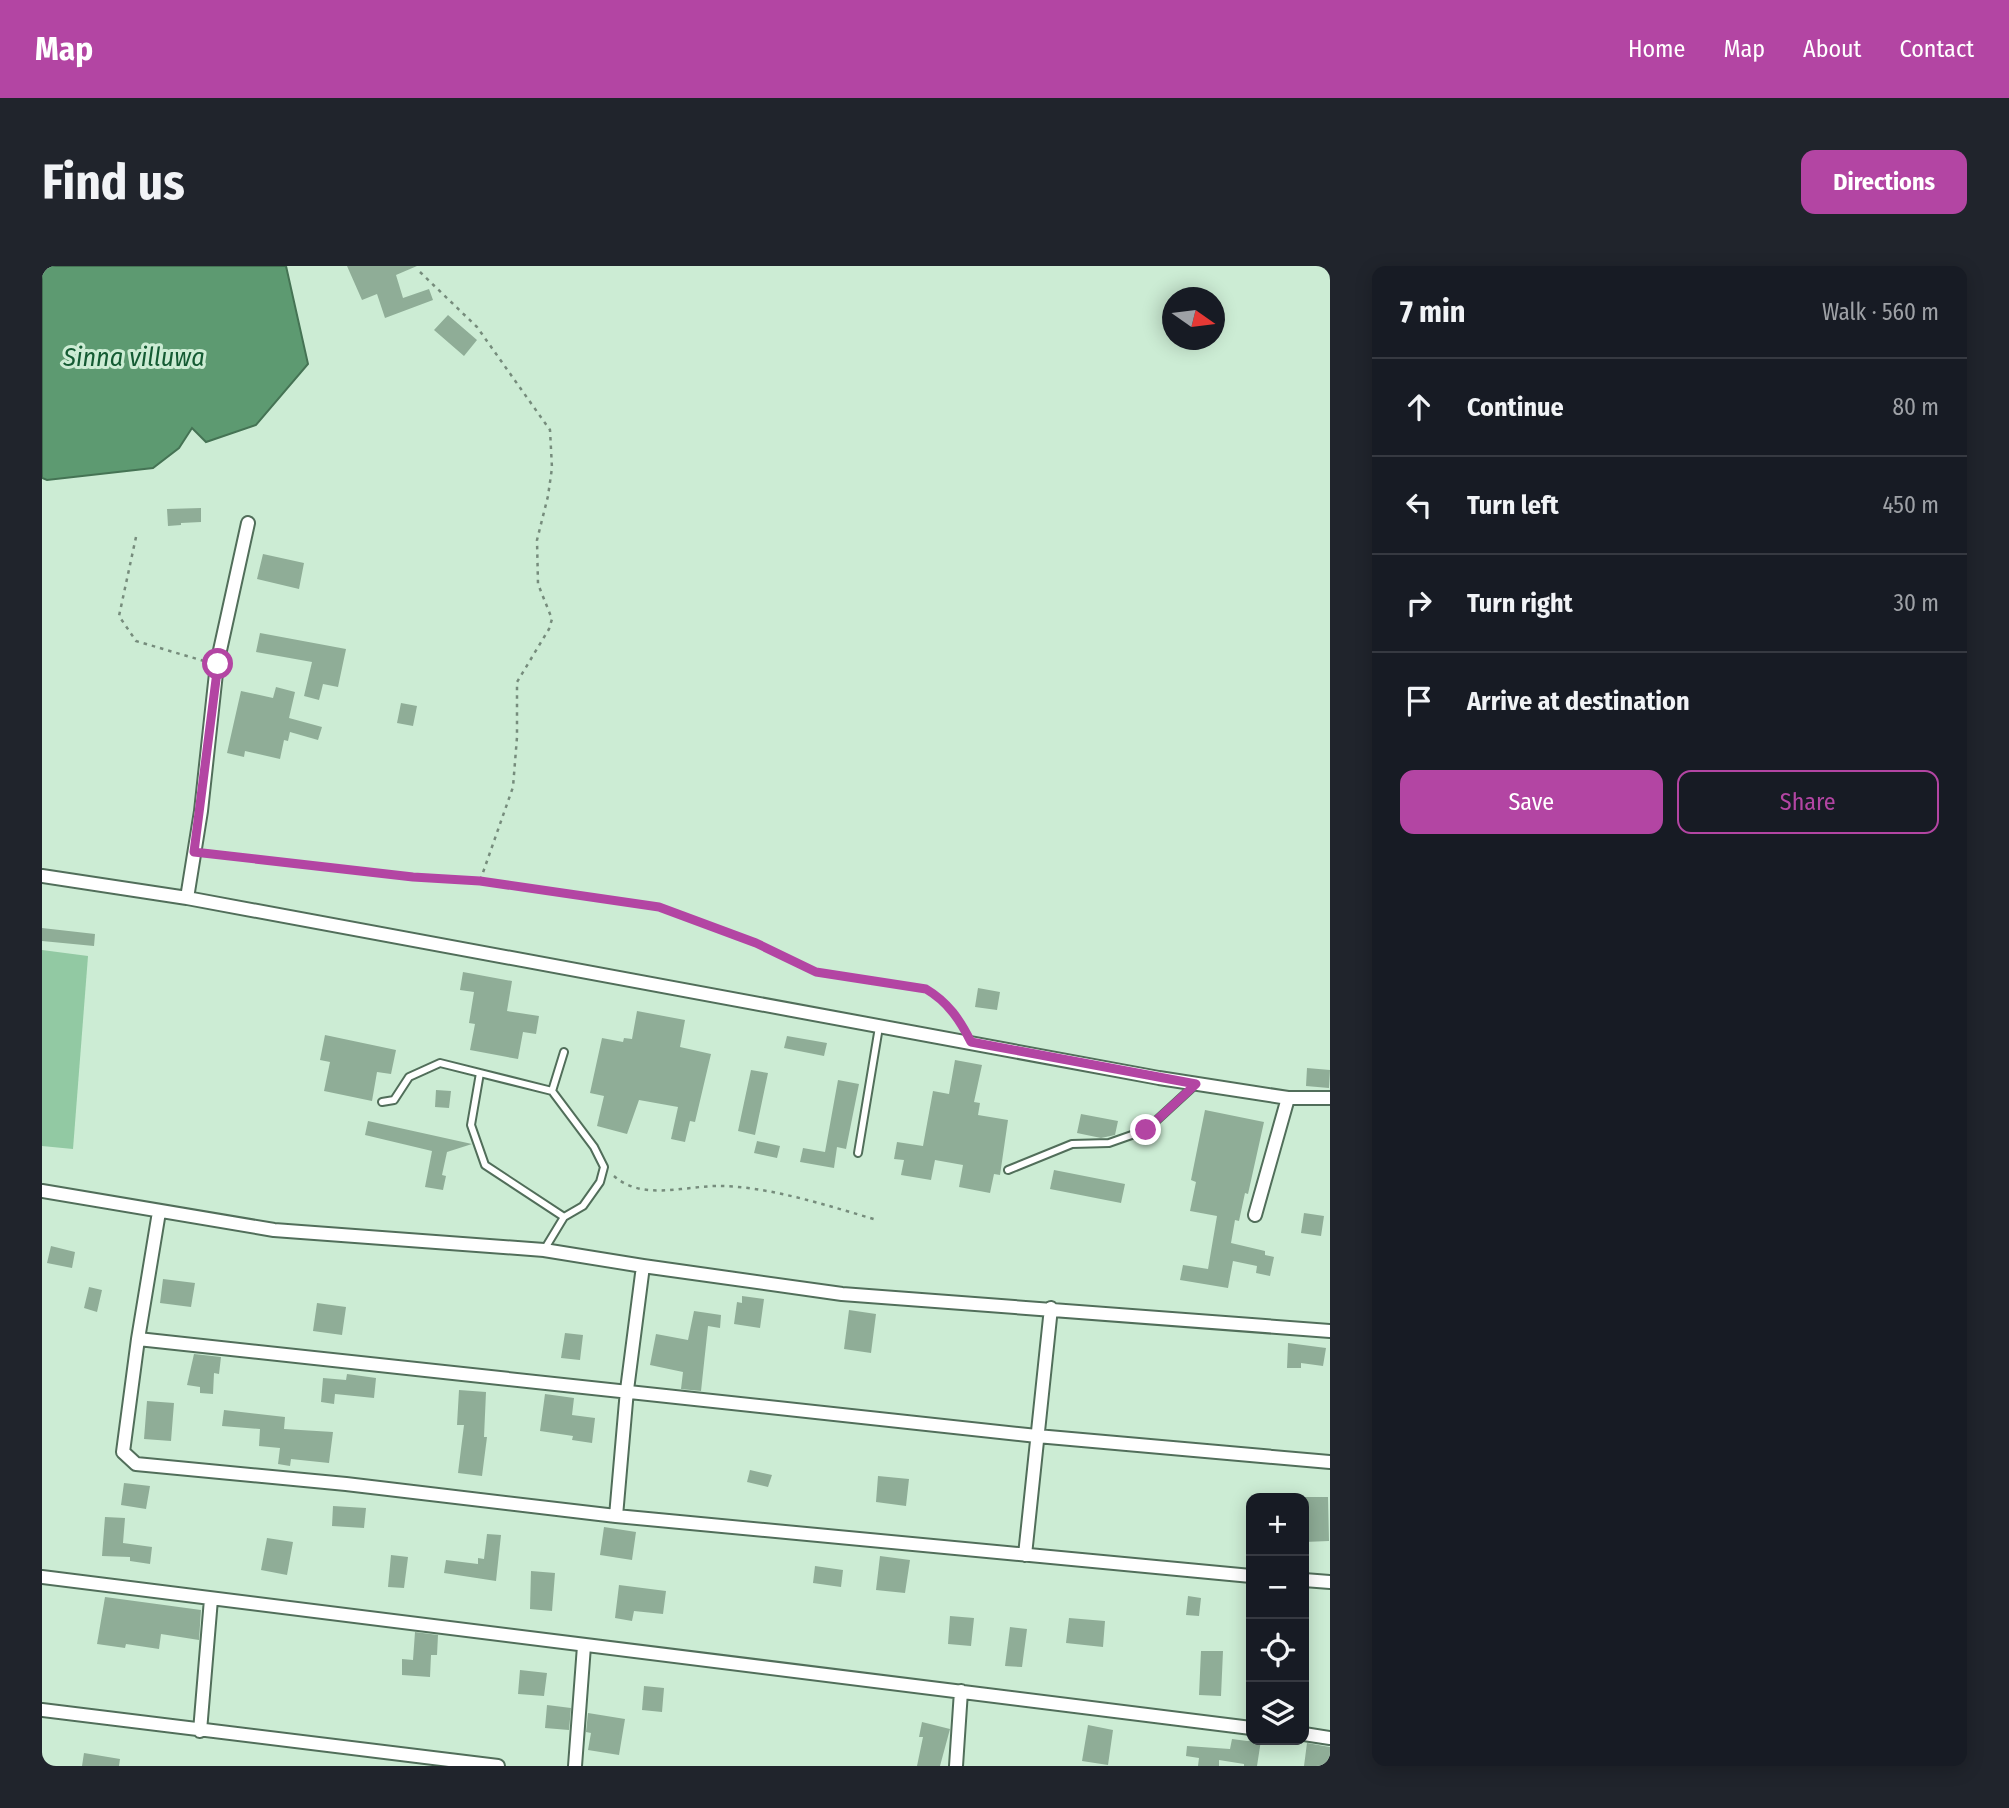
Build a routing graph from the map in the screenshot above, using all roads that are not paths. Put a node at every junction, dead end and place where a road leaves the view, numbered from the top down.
1 (248, 523) dead end
2 (42, 876) edge
3 (187, 898) junction
4 (879, 1025) junction
5 (564, 1052) dead end
6 (480, 1073) junction
7 (1196, 1084) junction
8 (552, 1091) junction
9 (1288, 1098) junction
10 (1330, 1098) edge
11 (382, 1102) dead end
12 (858, 1153) dead end
13 (1008, 1170) dead end
14 (42, 1191) edge
15 (159, 1212) junction
16 (1255, 1215) dead end
17 (564, 1217) junction
18 (544, 1250) junction
19 (643, 1266) junction
20 (1051, 1308) junction
21 (1330, 1331) edge
22 (138, 1339) junction
23 (627, 1390) junction
24 (1037, 1436) junction
25 (1330, 1462) edge
26 (615, 1516) junction
27 (1025, 1555) junction
28 (1246, 1576) edge
29 (42, 1577) edge
30 (1309, 1580) edge
31 (1330, 1582) edge
32 (211, 1599) junction
33 (584, 1646) junction
34 (961, 1691) junction
35 (42, 1710) edge
36 (1246, 1727) edge
37 (200, 1731) junction
38 (1309, 1735) edge
39 (1330, 1738) edge
40 (498, 1766) edge
41 (575, 1766) edge
42 (956, 1766) edge

1 - 3 street
2 - 3 street
3 - 4 street
4 - 7 street
4 - 12 lane
5 - 8 lane
6 - 8 lane
6 - 11 lane
6 - 17 lane
7 - 9 street
7 - 13 lane
8 - 17 lane
9 - 10 street
9 - 16 street
14 - 15 street
15 - 18 street
15 - 22 street
17 - 18 lane
18 - 19 street
19 - 20 street
19 - 23 street
20 - 21 street
20 - 24 street
22 - 23 street
22 - 26 street
23 - 24 street
23 - 26 street
24 - 25 street
24 - 27 street
26 - 27 street
27 - 28 street
29 - 32 street
30 - 31 street
32 - 33 street
32 - 37 street
33 - 34 street
33 - 41 street
34 - 36 street
34 - 42 street
35 - 37 street
37 - 40 street
38 - 39 street

